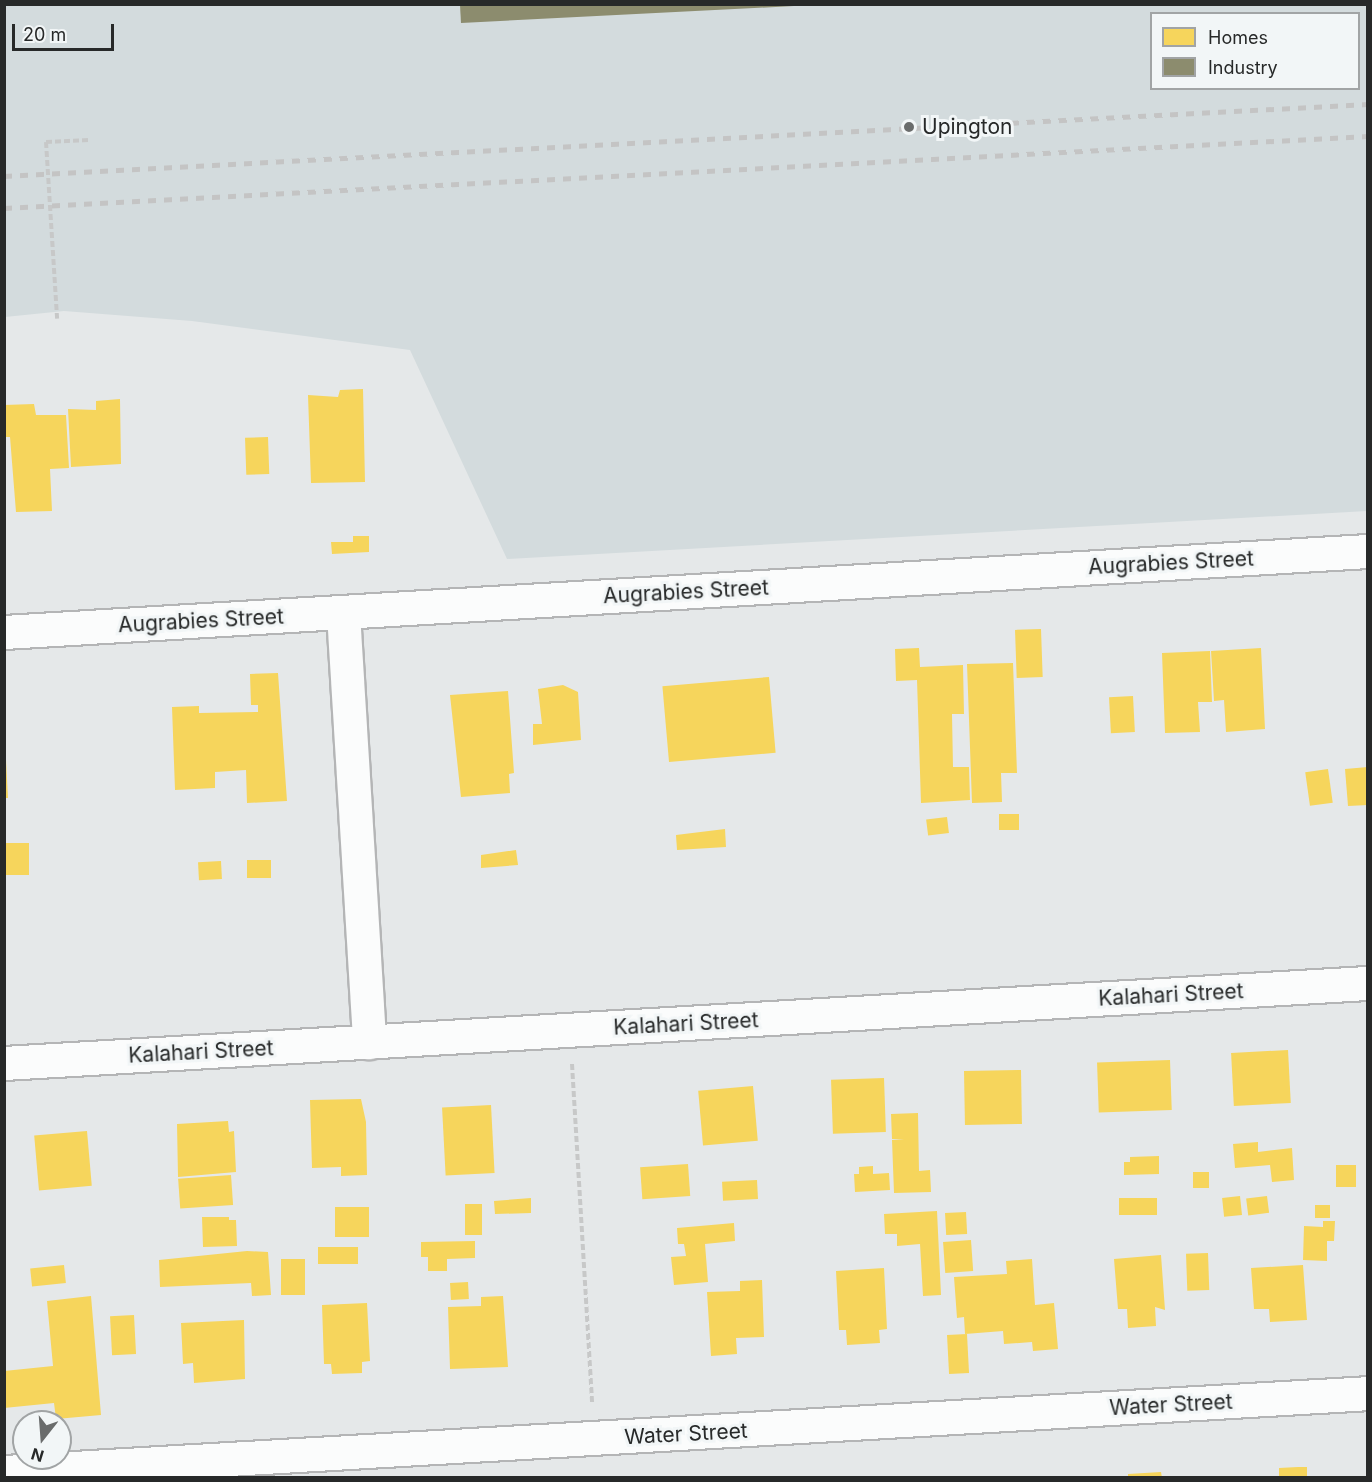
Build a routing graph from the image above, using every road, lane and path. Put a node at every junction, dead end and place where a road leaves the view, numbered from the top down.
1 (89, 140) dead end
2 (57, 319) dead end
3 (1368, 551) edge
4 (343, 613) junction
5 (4, 632) edge
6 (1368, 983) edge
7 (570, 1032) junction
8 (369, 1042) junction
9 (4, 1063) edge
10 (1368, 1393) edge
11 (594, 1440) junction
12 (4, 1472) edge

1 - 2 path, bridge
3 - 4 street, Augrabies Street
4 - 5 street, Augrabies Street
4 - 8 street
6 - 7 street, Kalahari Street
7 - 8 street, Kalahari Street
7 - 11 path
8 - 9 street, Kalahari Street
10 - 11 street, Water Street
11 - 12 street, Water Street

